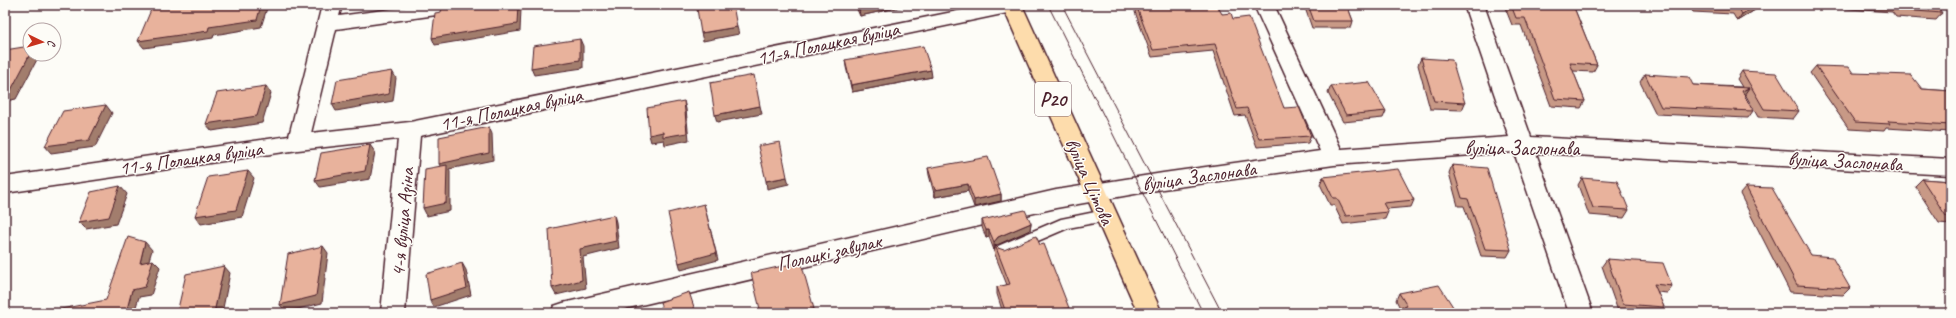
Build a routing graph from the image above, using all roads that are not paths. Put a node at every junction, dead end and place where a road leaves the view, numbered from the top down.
1 (465, 5) edge
2 (1012, 5) edge
3 (1264, 5) edge
4 (1474, 5) edge
5 (329, 14) edge
6 (410, 130) junction
7 (298, 142) junction
8 (1522, 144) junction
9 (1334, 157) junction
10 (1951, 167) edge
11 (5, 186) edge
12 (1095, 193) junction
13 (1105, 216) junction
14 (1002, 250) edge
15 (393, 313) edge
16 (563, 313) edge
17 (1150, 313) edge
18 (1582, 313) edge

1 - 5 street
2 - 6 street, 11-я Полацкая вуліца
2 - 12 main road, вуліца Цітова / Р20
3 - 9 street
4 - 8 street
5 - 7 street
6 - 7 street, 11-я Полацкая вуліца
6 - 15 street, 4-я вуліца Азіна
7 - 11 street, 11-я Полацкая вуліца
8 - 9 street, вуліца Заслонава
8 - 10 street, вуліца Заслонава
8 - 18 street
9 - 12 street, вуліца Заслонава
12 - 13 main road, вуліца Цітова / Р20
12 - 16 street, Полацкі завулак
13 - 14 lane
13 - 17 main road, вуліца Цітова / Р20

